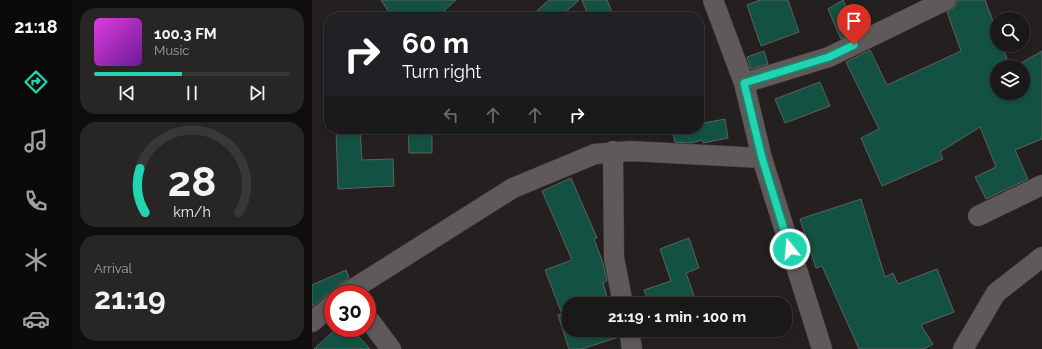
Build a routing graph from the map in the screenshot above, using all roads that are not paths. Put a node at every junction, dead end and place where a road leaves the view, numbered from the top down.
1 (713, 0) edge
2 (946, 0) edge
3 (744, 83) junction
4 (613, 151) junction
5 (762, 158) junction
6 (1042, 185) edge
7 (978, 216) dead end
8 (1042, 257) edge
9 (361, 285) edge
10 (622, 297) edge
11 (324, 312) edge
12 (312, 322) edge
13 (376, 329) edge
14 (629, 337) edge
15 (391, 349) edge
16 (632, 349) edge
17 (822, 349) edge
18 (963, 349) edge

1 - 3 street
2 - 3 street
3 - 5 street
4 - 5 street
4 - 9 street
4 - 10 street
5 - 17 street
6 - 7 street
8 - 18 street
11 - 12 street
13 - 15 street
14 - 16 street

